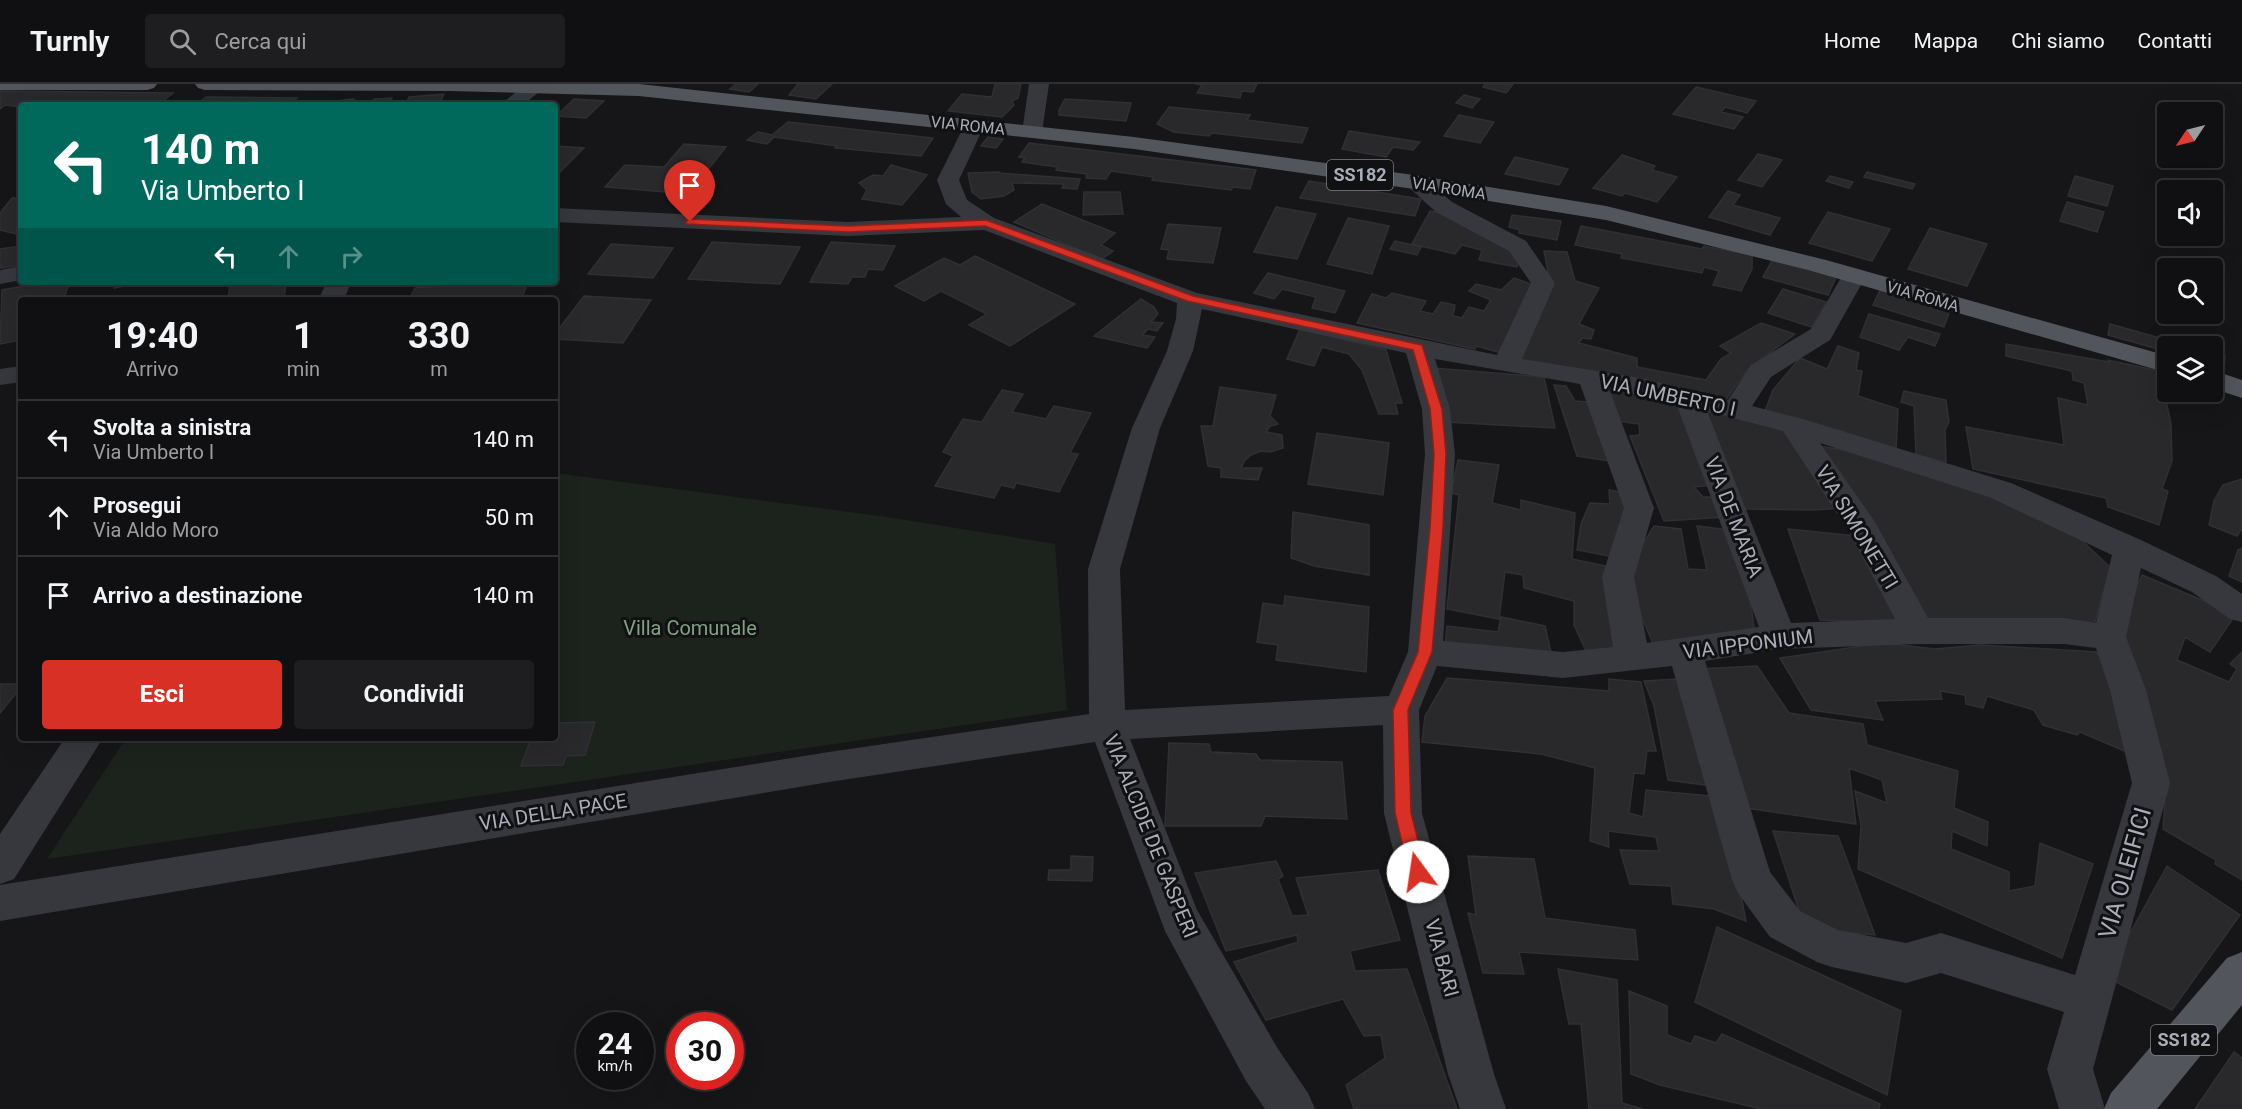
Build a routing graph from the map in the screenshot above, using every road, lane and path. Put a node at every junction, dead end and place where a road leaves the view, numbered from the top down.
1 (0, 84) edge
2 (147, 84) edge
3 (205, 84) edge
4 (1039, 84) edge
5 (535, 87) junction
6 (514, 102) edge
7 (974, 126) junction
8 (1032, 132) junction
9 (1414, 182) junction
10 (558, 215) edge
11 (986, 223) junction
12 (18, 274) edge
13 (1854, 276) junction
14 (0, 277) edge
15 (1190, 299) junction
16 (1418, 348) junction
17 (2157, 362) edge
18 (1506, 364) junction
19 (18, 374) edge
20 (0, 377) edge
21 (1591, 378) junction
22 (2223, 382) edge
23 (2242, 390) edge
24 (1688, 398) junction
25 (1735, 410) junction
26 (1793, 425) junction
27 (2130, 548) junction
28 (2242, 610) edge
29 (1918, 631) junction
30 (1779, 636) junction
31 (2109, 637) junction
32 (1425, 652) junction
33 (1685, 652) junction
34 (1632, 658) junction
35 (1401, 710) junction
36 (1107, 726) junction
37 (83, 741) edge
38 (0, 867) edge
39 (0, 903) edge
40 (2242, 972) edge
41 (2090, 1000) junction
42 (1292, 1109) edge
43 (1482, 1109) edge
44 (2082, 1109) edge
45 (2127, 1109) edge

1 - 2 main road
3 - 5 main road, SS182
4 - 8 street
5 - 6 street
5 - 7 main road, VIA ROMA / SS182
7 - 8 main road, VIA ROMA / SS182
7 - 11 street
8 - 9 main road, VIA ROMA / SS182
9 - 13 main road, VIA ROMA / SS182
9 - 18 street
10 - 11 street
11 - 15 street, VIA UMBERTO I
12 - 14 street
13 - 17 main road, VIA ROMA / SS182
13 - 25 street
15 - 16 street, VIA UMBERTO I
15 - 36 street, VIA ALCIDE DE GASPERI
16 - 18 street, VIA UMBERTO I
16 - 32 street, VIA BARI
18 - 21 street, VIA UMBERTO I
19 - 20 street
21 - 24 street, VIA UMBERTO I
21 - 34 street
22 - 23 main road
24 - 25 street, VIA UMBERTO I
24 - 30 street, VIA DE MARIA
25 - 26 street, VIA UMBERTO I
26 - 27 street, VIA UMBERTO I
26 - 29 street, VIA SIMONETTI
27 - 28 street, VIA UMBERTO I
27 - 31 street
29 - 30 street, VIA IPPONIUM
29 - 31 street, VIA IPPONIUM
30 - 33 street, VIA IPPONIUM
31 - 41 street, VIA OLEIFICI
32 - 34 street, VIA IPPONIUM
32 - 35 street, VIA BARI
33 - 34 street, VIA IPPONIUM
33 - 41 street
35 - 36 street, VIA DELLA PACE
35 - 43 street, VIA BARI
36 - 39 street, VIA DELLA PACE
36 - 42 street, VIA ALCIDE DE GASPERI
37 - 38 street
40 - 45 main road, SS182
41 - 44 street, VIA OLEIFICI

